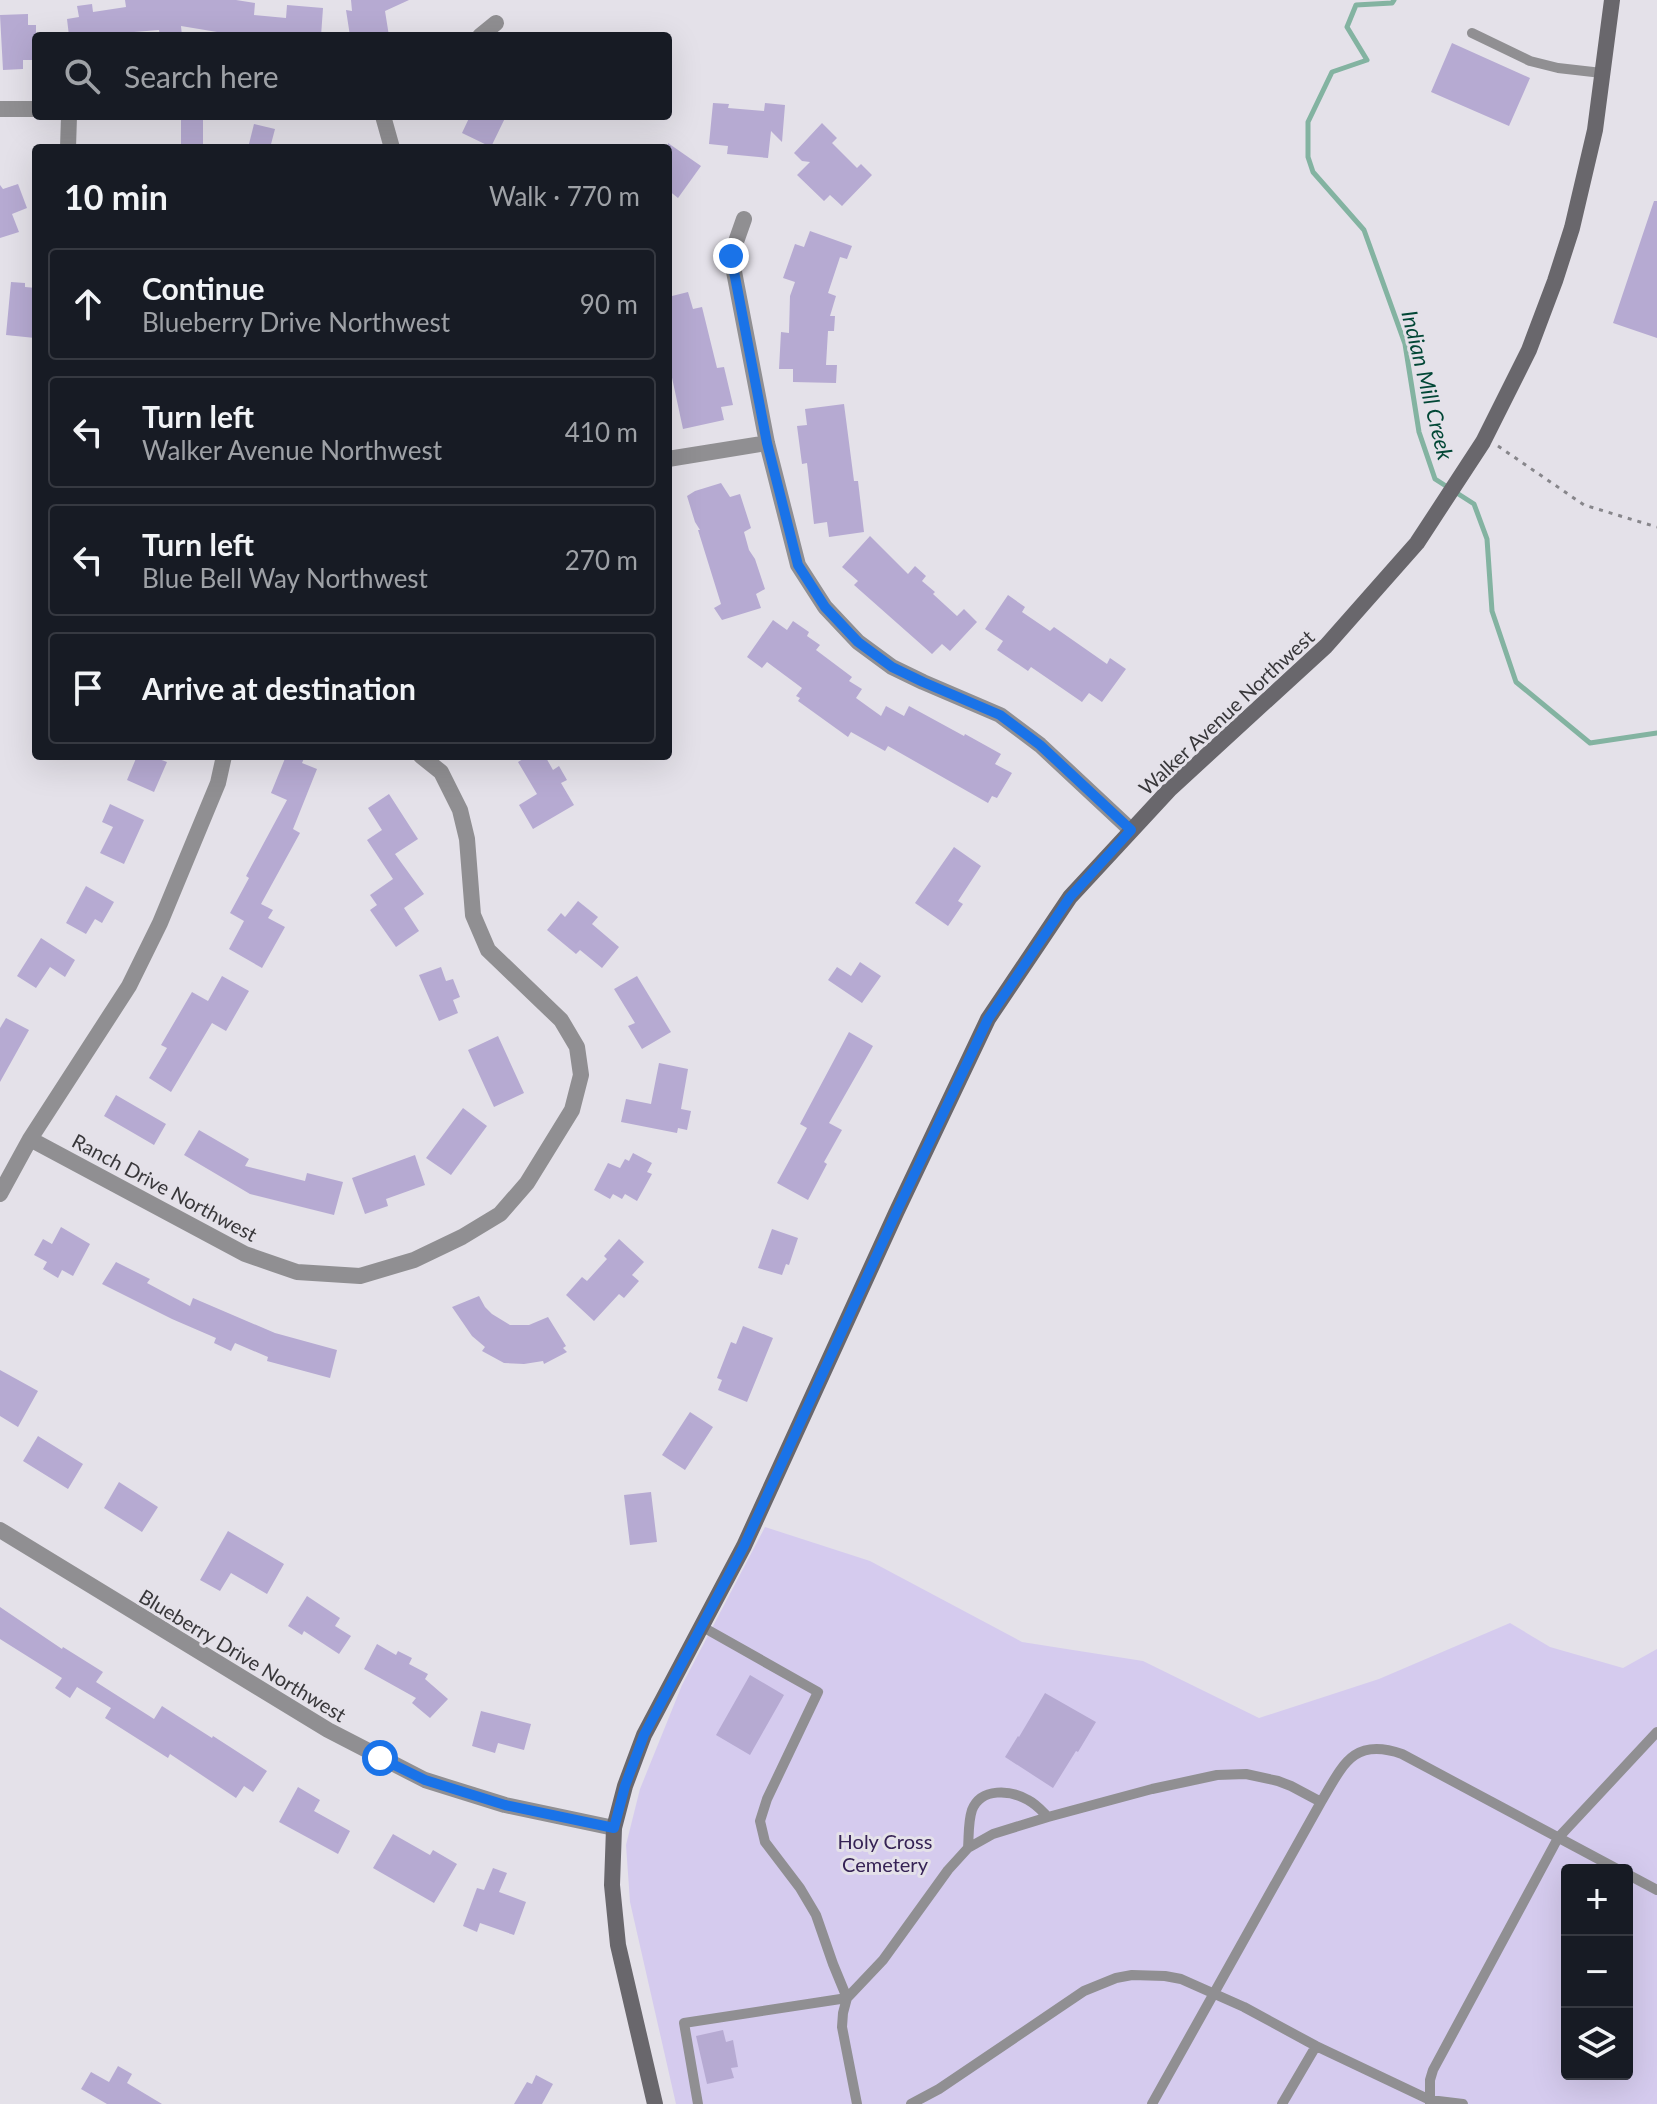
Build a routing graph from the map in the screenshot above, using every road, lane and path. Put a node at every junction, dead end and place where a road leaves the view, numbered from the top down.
1 (1612, 0) edge
2 (496, 23) dead end
3 (485, 32) edge
4 (1472, 33) dead end
5 (1602, 73) junction
6 (0, 109) edge
7 (32, 109) edge
8 (69, 120) edge
9 (384, 120) edge
10 (68, 144) edge
11 (391, 144) edge
12 (744, 219) dead end
13 (1484, 440) junction
14 (767, 443) junction
15 (672, 458) edge
16 (1657, 527) edge
17 (223, 760) edge
18 (426, 760) edge
19 (1131, 830) junction
20 (30, 1139) junction
21 (0, 1194) edge
22 (0, 1530) edge
23 (701, 1626) junction
24 (1657, 1732) edge
25 (1321, 1802) junction
26 (1048, 1817) junction
27 (614, 1828) junction
28 (1558, 1838) junction
29 (968, 1848) junction
30 (1608, 1864) edge
31 (1633, 1877) edge
32 (1657, 1890) edge
33 (1215, 1994) junction
34 (847, 1998) junction
35 (1316, 2046) junction
36 (1430, 2102) edge
37 (655, 2104) edge
38 (698, 2104) edge
39 (857, 2104) edge
40 (911, 2104) edge
41 (1152, 2104) edge
42 (1282, 2104) edge
43 (1463, 2104) edge

1 - 5 main road, Walker Avenue Northwest
2 - 3 street
4 - 5 lane
5 - 13 main road, Walker Avenue Northwest
6 - 7 street
8 - 10 street
9 - 11 street
12 - 14 street
13 - 16 path
13 - 19 main road, Walker Avenue Northwest
14 - 15 street
14 - 19 street
17 - 20 street
18 - 20 street, Ranch Drive Northwest
19 - 23 main road, Walker Avenue Northwest
20 - 21 street
22 - 27 street, Blueberry Drive Northwest
23 - 27 main road, Walker Avenue Northwest
23 - 34 lane
24 - 28 lane
25 - 26 lane
25 - 28 lane
25 - 33 lane
26 - 29 lane
26 - 29 lane
27 - 37 main road, Walker Avenue Northwest
28 - 30 lane
28 - 36 lane
29 - 34 lane
31 - 32 lane
33 - 35 lane
33 - 40 lane
33 - 41 lane
34 - 38 lane
34 - 39 lane
35 - 36 lane
35 - 42 lane
36 - 43 lane

